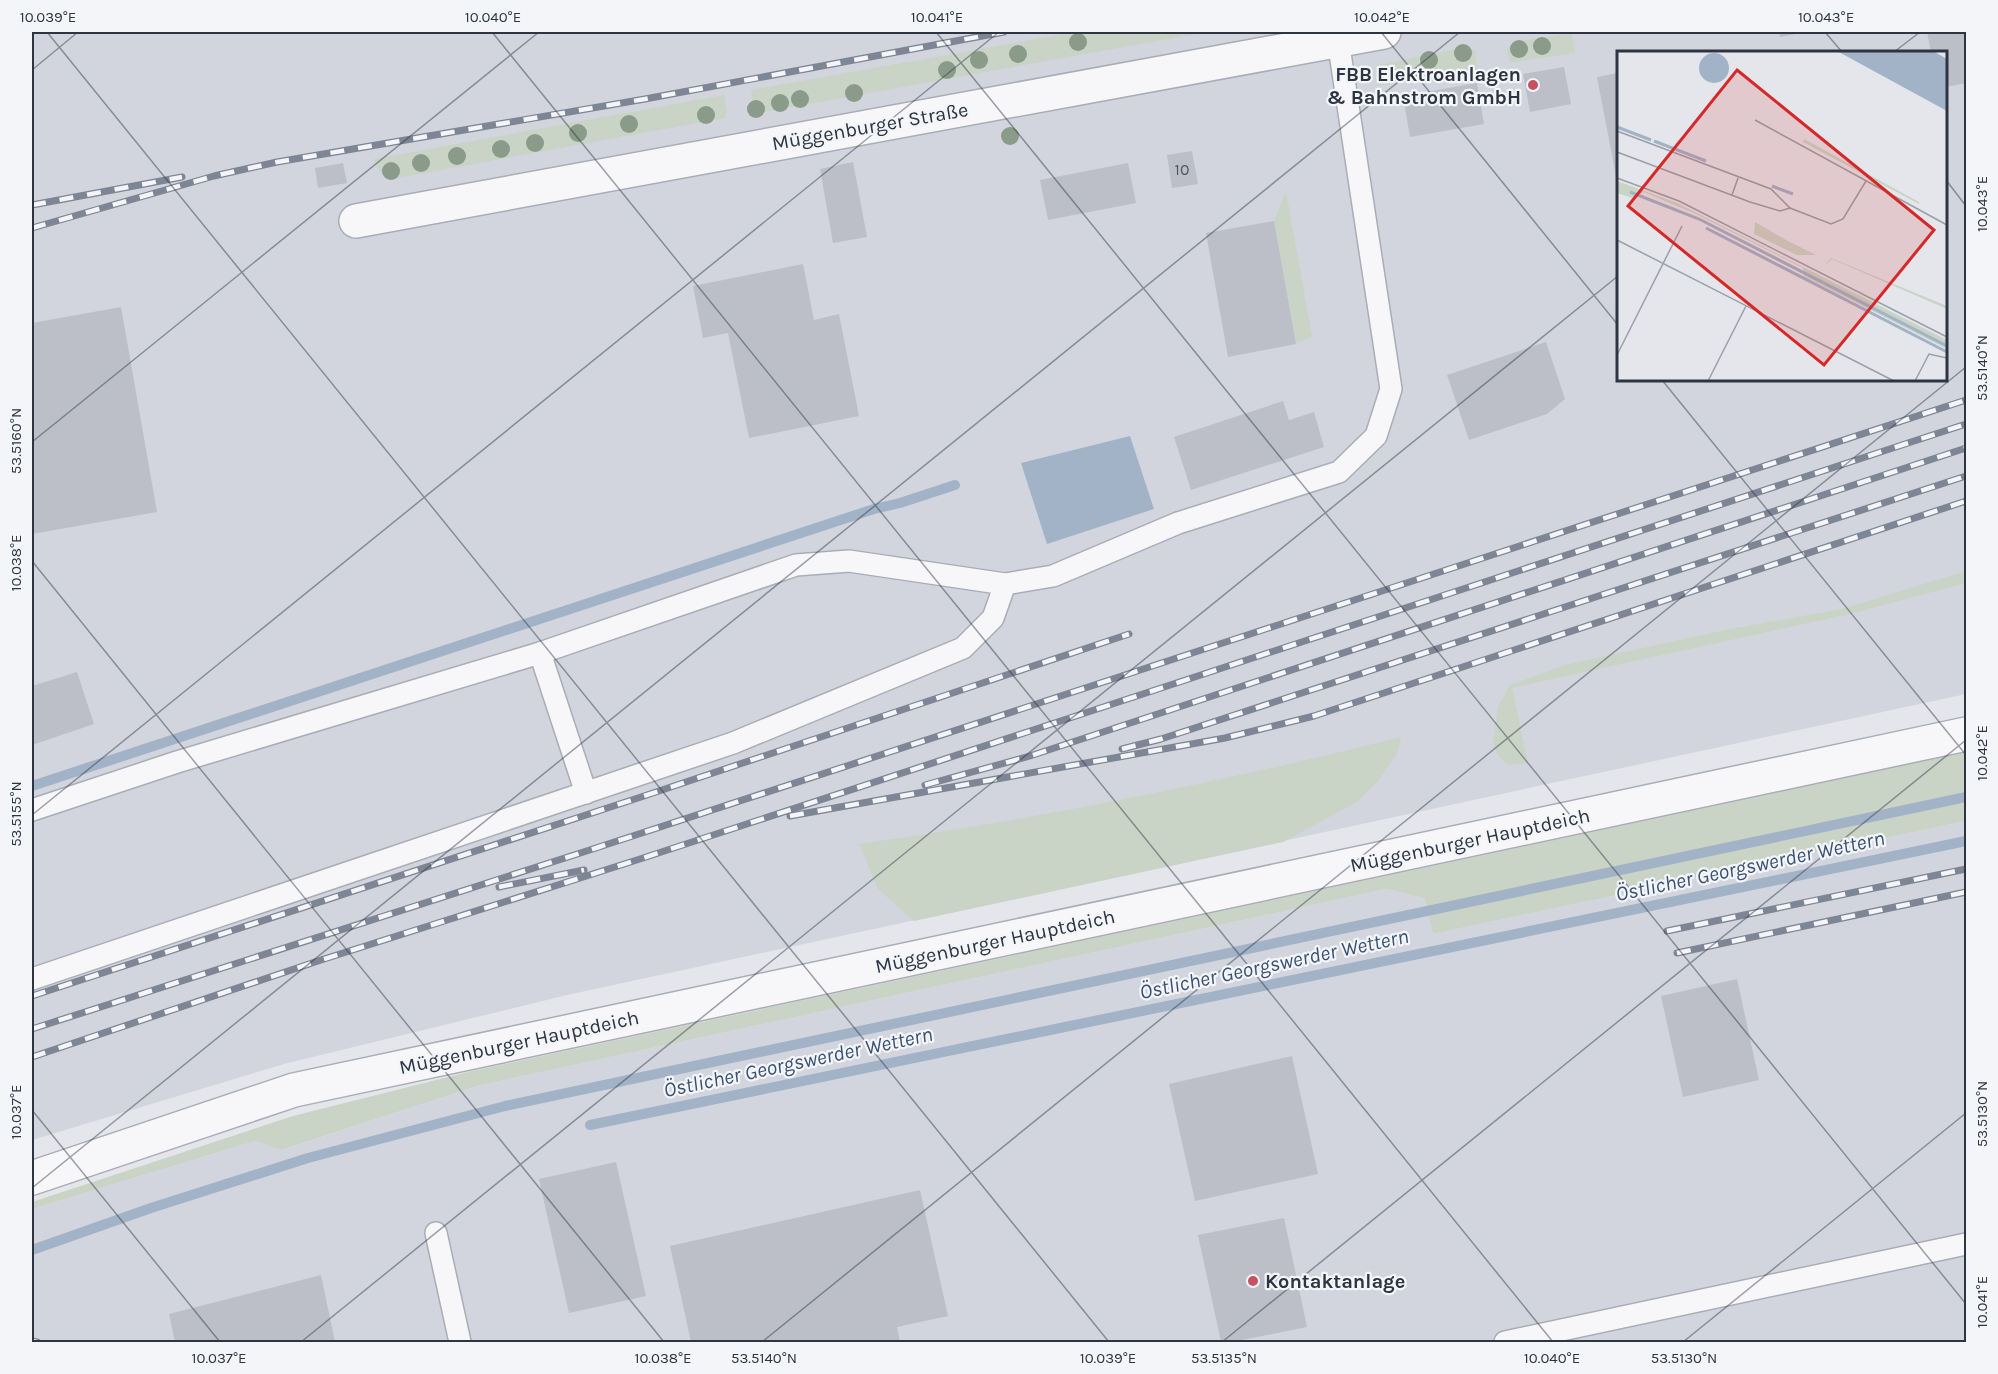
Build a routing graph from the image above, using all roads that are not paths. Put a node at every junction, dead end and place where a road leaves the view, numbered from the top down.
1 (1384, 32) edge
2 (1338, 40) junction
3 (356, 221) dead end
4 (1005, 584) junction
5 (540, 653) junction
6 (1966, 734) edge
7 (586, 793) junction
8 (32, 810) edge
9 (32, 979) edge
10 (32, 1178) edge
11 (436, 1233) dead end
12 (1966, 1244) edge
13 (460, 1342) edge
14 (1505, 1342) edge

1 - 2 street, Müggenburger Straße
2 - 3 street, Müggenburger Straße
2 - 4 lane
4 - 5 lane
4 - 7 lane
5 - 7 lane
5 - 8 lane
6 - 10 street, Müggenburger Hauptdeich
7 - 9 lane
11 - 13 lane
12 - 14 lane

